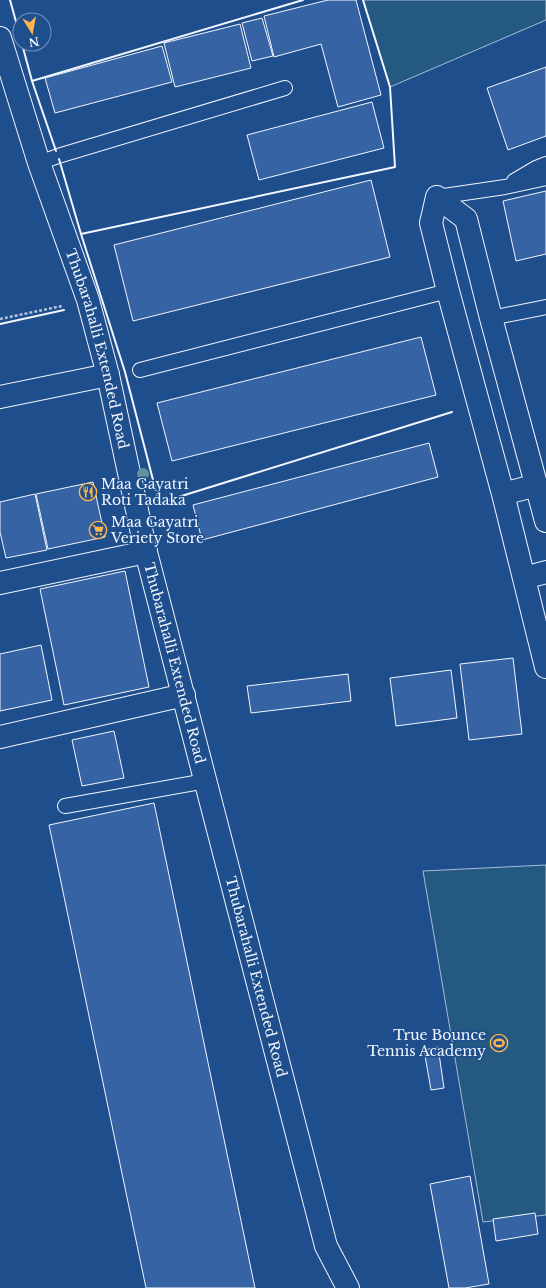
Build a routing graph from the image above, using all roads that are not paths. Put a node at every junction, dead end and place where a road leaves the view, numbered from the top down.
1 (0, 38) edge
2 (285, 88) dead end
3 (40, 163) junction
4 (546, 164) edge
5 (546, 178) edge
6 (505, 186) junction
7 (437, 196) junction
8 (448, 291) junction
9 (546, 307) edge
10 (491, 318) junction
11 (140, 370) dead end
12 (108, 375) junction
13 (0, 398) edge
14 (537, 486) junction
15 (503, 494) junction
16 (546, 521) edge
17 (146, 552) junction
18 (546, 572) edge
19 (524, 578) junction
20 (0, 583) edge
21 (546, 667) edge
22 (184, 695) junction
23 (0, 737) edge
24 (206, 781) junction
25 (65, 806) dead end
26 (348, 1288) edge

1 - 3 street, Thubarahalli Extended Road
2 - 3 lane
3 - 12 street, Thubarahalli Extended Road
4 - 6 lane
5 - 6 lane
6 - 7 lane
7 - 8 street
7 - 10 street
8 - 11 lane
8 - 15 street
9 - 10 lane
10 - 14 street
12 - 13 street
12 - 17 street, Thubarahalli Extended Road
14 - 15 street
14 - 16 street
15 - 19 street
17 - 20 street
17 - 22 street, Thubarahalli Extended Road
18 - 19 street
19 - 21 street
22 - 23 street
22 - 24 street, Thubarahalli Extended Road
24 - 25 lane
24 - 26 street, Thubarahalli Extended Road

